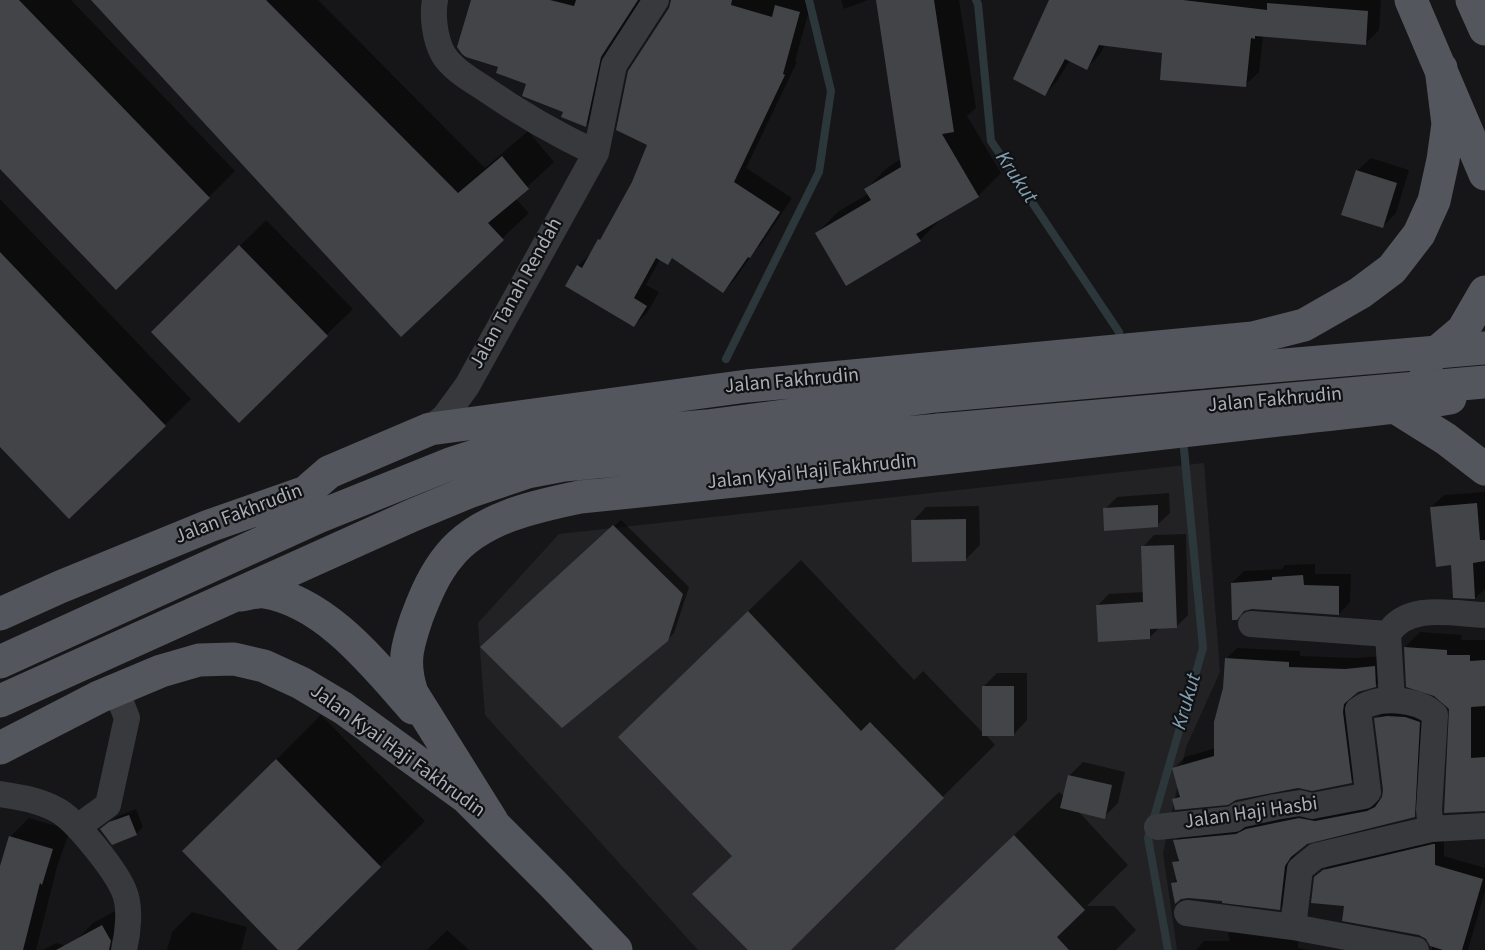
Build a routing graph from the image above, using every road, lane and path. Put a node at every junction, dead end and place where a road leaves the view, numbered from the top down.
1 (435, 0) edge
2 (656, 0) edge
3 (1411, 0) edge
4 (1441, 68) junction
5 (596, 153) junction
6 (1485, 174) edge
7 (1485, 292) edge
8 (1485, 348) edge
9 (1485, 382) edge
10 (1485, 392) edge
11 (1395, 407) junction
12 (1337, 414) junction
13 (430, 429) junction
14 (515, 443) junction
15 (1485, 469) edge
16 (306, 492) junction
17 (235, 596) junction
18 (0, 614) edge
19 (1485, 615) edge
20 (1251, 624) dead end
21 (1388, 634) junction
22 (0, 663) edge
23 (116, 690) junction
24 (1392, 700) junction
25 (0, 701) edge
26 (441, 741) junction
27 (0, 748) edge
28 (0, 794) edge
29 (492, 821) junction
30 (78, 826) junction
31 (1485, 826) edge
32 (1157, 827) dead end
33 (1431, 829) junction
34 (1187, 913) dead end
35 (1293, 927) junction
36 (1348, 944) edge
37 (124, 950) edge
38 (616, 950) edge
39 (1416, 950) edge

1 - 5 street
2 - 5 street, Jalan Tanah Rendah
3 - 4 main road
4 - 6 main road
4 - 13 main road, Jalan Fakhrudin
5 - 13 street, Jalan Tanah Rendah
7 - 12 main road
8 - 14 main road, Jalan Fakhrudin, bridge
9 - 17 main road, Jalan Fakhrudin, bridge
10 - 11 main road, Jalan Kyai Haji Fakhrudin
11 - 12 main road, Jalan Kyai Haji Fakhrudin
11 - 15 main road
12 - 26 main road, Jalan Kyai Haji Fakhrudin
13 - 16 main road, Jalan Fakhrudin
14 - 16 main road
14 - 22 main road, Jalan Fakhrudin
16 - 18 main road, Jalan Fakhrudin
17 - 25 main road, Jalan Fakhrudin
17 - 26 main road
19 - 21 street
20 - 21 street
21 - 24 street
23 - 27 main road
23 - 29 main road, Jalan Kyai Haji Fakhrudin
23 - 30 street
24 - 32 street, Jalan Haji Hasbi
24 - 33 street, Jalan Haji Hasbi
26 - 29 main road, Jalan Kyai Haji Fakhrudin
28 - 30 street
29 - 38 main road, Jalan Kyai Haji Fakhrudin
30 - 37 street
31 - 33 street
33 - 35 street
34 - 35 street
35 - 36 street
36 - 39 street

